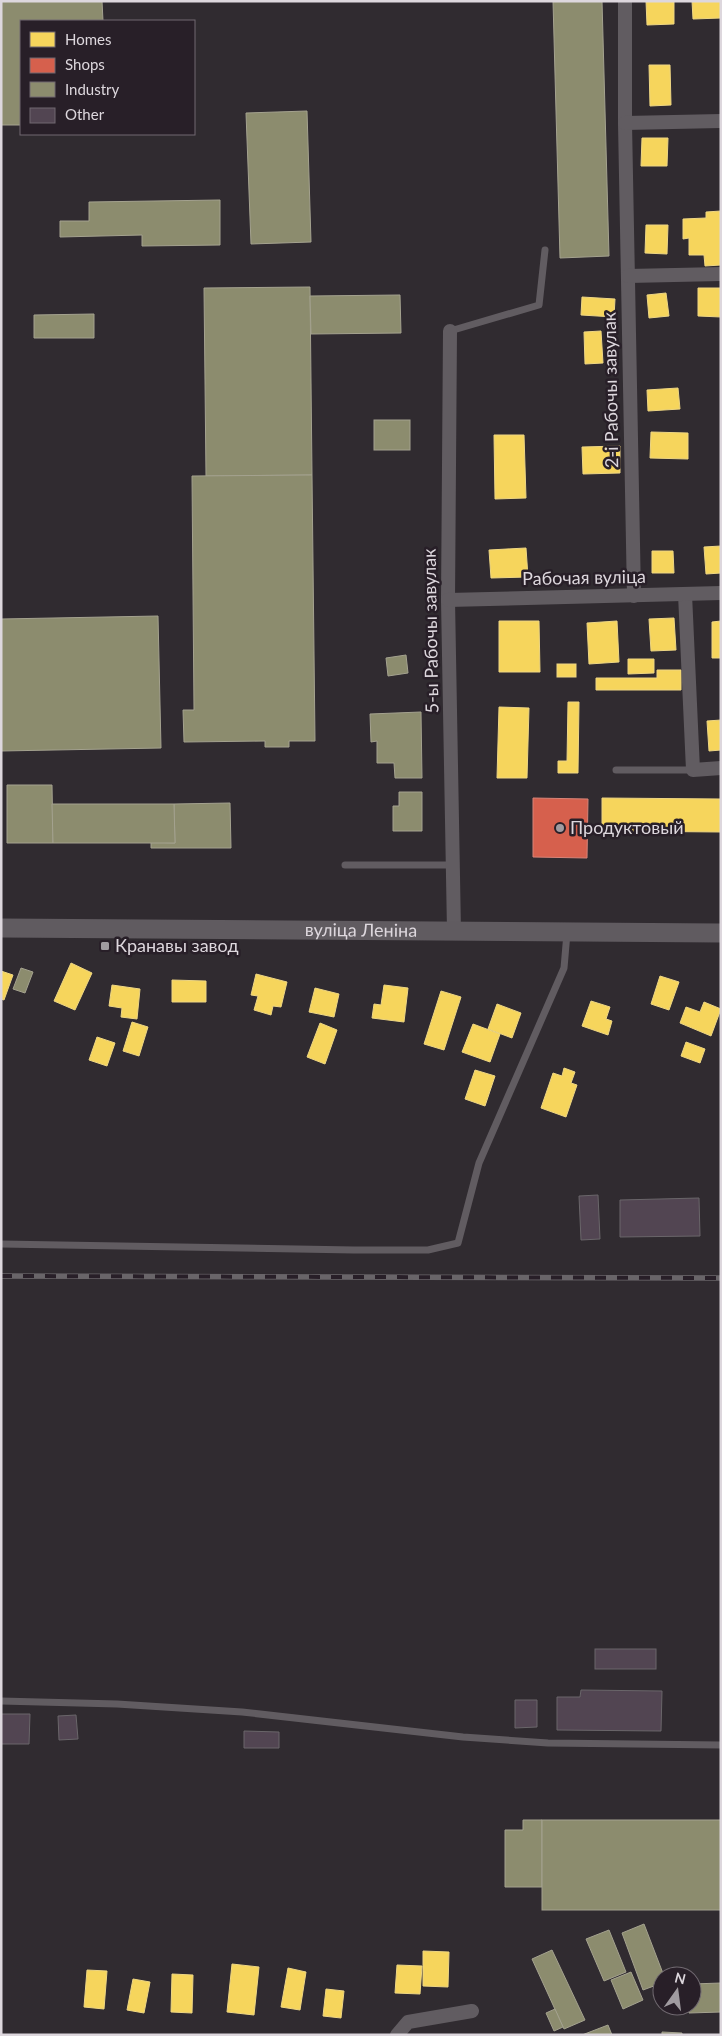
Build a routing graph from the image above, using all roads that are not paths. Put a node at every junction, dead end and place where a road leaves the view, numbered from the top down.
1 (625, 1) edge
2 (721, 121) edge
3 (624, 123) junction
4 (545, 250) dead end
5 (721, 274) edge
6 (628, 276) junction
7 (450, 330) joint
8 (721, 593) edge
9 (685, 594) junction
10 (634, 596) junction
11 (448, 600) junction
12 (721, 768) edge
13 (616, 770) dead end
14 (693, 770) junction
15 (345, 864) dead end
16 (453, 865) junction
17 (1, 928) edge
18 (454, 931) junction
19 (567, 933) junction
20 (721, 933) edge
21 (1, 1244) edge
22 (1, 1702) edge
23 (721, 1745) edge
24 (472, 2011) dead end
25 (397, 2035) edge

1 - 3 street, 2-і Рабочы завулак
2 - 3 street
3 - 6 street, 2-і Рабочы завулак
4 - 7 lane
5 - 6 street
6 - 10 street, 2-і Рабочы завулак
7 - 11 street, 5-ы Рабочы завулак
8 - 9 street, Рабочая вуліца
9 - 10 street, Рабочая вуліца
9 - 14 street
10 - 11 street, Рабочая вуліца
11 - 16 street, 5-ы Рабочы завулак
12 - 14 street
13 - 14 lane
15 - 16 lane
16 - 18 street, 5-ы Рабочы завулак
17 - 18 main road, вуліца Леніна
18 - 19 main road, вуліца Леніна
19 - 20 main road, вуліца Леніна
19 - 21 lane
22 - 23 lane
24 - 25 street

